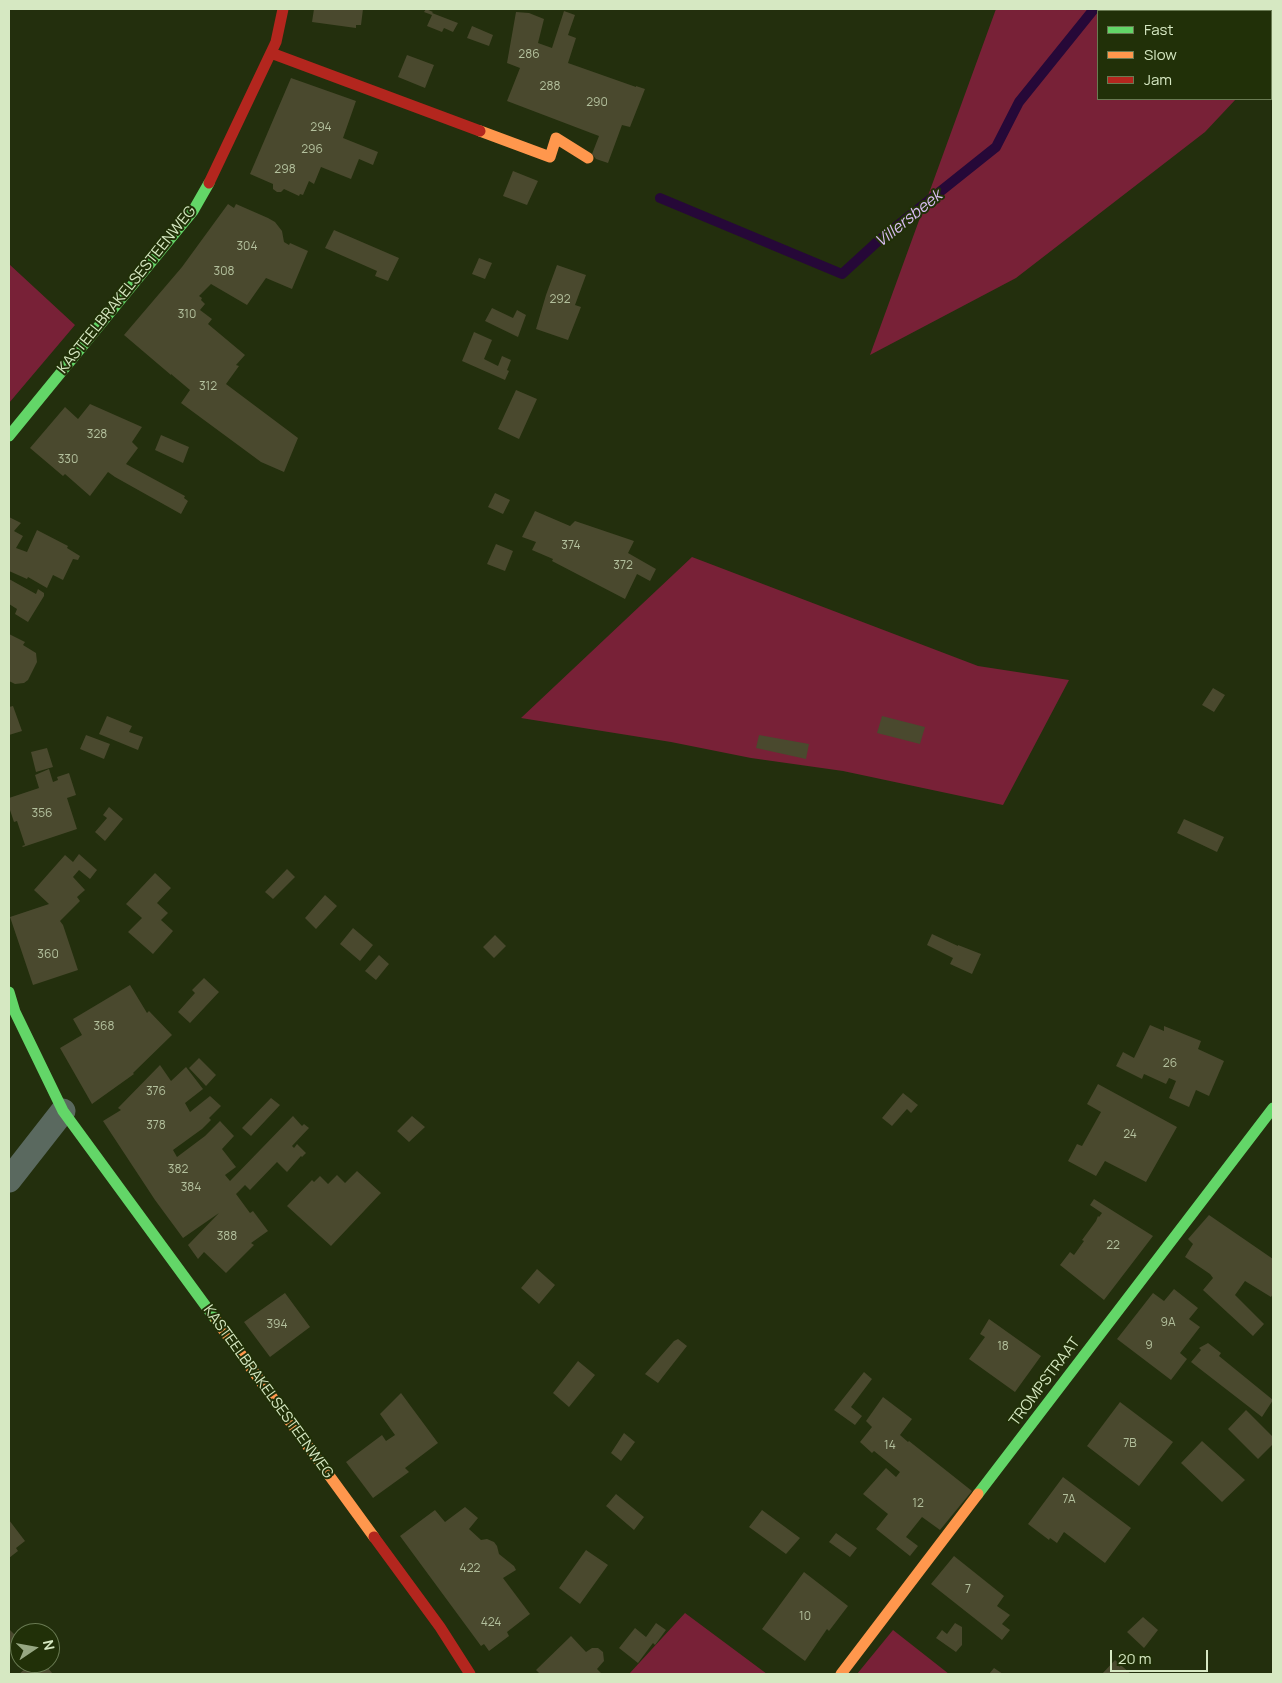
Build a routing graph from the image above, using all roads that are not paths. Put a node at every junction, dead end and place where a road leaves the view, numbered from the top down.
1 (283, 9) edge
2 (271, 53) junction
3 (588, 158) dead end
4 (9, 436) edge
5 (9, 992) edge
6 (1273, 1108) edge
7 (63, 1111) junction
8 (9, 1180) edge
9 (470, 1674) edge
10 (841, 1674) edge

1 - 2 street, KASTEELBRAKELSESTEENWEG
2 - 3 street
2 - 4 street, KASTEELBRAKELSESTEENWEG
5 - 7 street, KASTEELBRAKELSESTEENWEG
6 - 10 street, TROMPSTRAAT
7 - 8 street
7 - 9 street, KASTEELBRAKELSESTEENWEG

